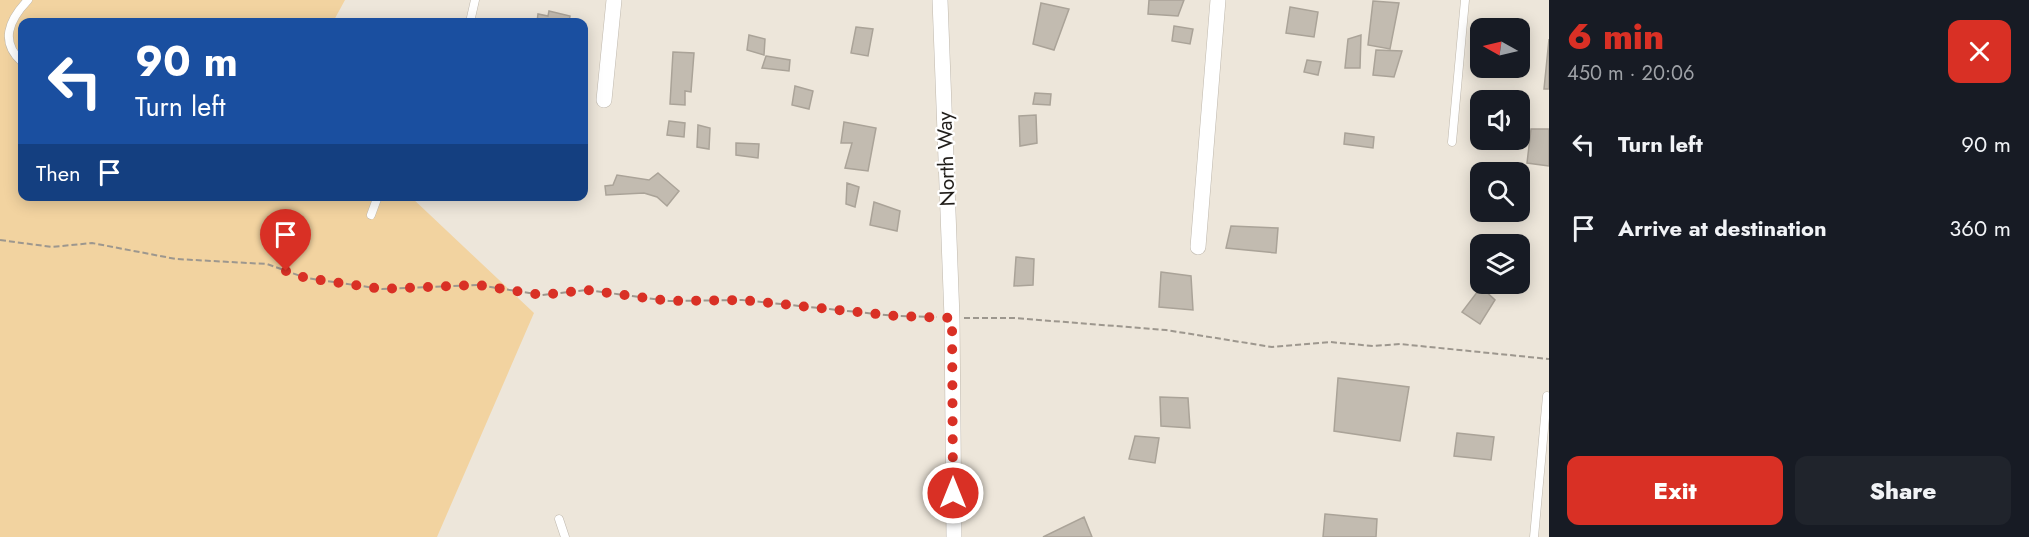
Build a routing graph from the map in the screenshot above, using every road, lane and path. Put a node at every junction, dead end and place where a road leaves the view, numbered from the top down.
1 (28, 0) edge
2 (475, 0) edge
3 (614, 0) edge
4 (940, 0) edge
5 (1218, 0) edge
6 (1465, 0) edge
7 (471, 18) edge
8 (18, 60) edge
9 (604, 100) dead end
10 (1452, 142) dead end
11 (376, 201) edge
12 (371, 215) dead end
13 (0, 240) edge
14 (1198, 247) dead end
15 (952, 318) junction
16 (1549, 359) edge
17 (1547, 396) dead end
18 (559, 519) dead end
19 (565, 537) edge
20 (954, 537) edge
21 (1534, 537) edge

1 - 8 lane
2 - 7 lane
3 - 9 street
4 - 15 street, North Way
5 - 14 street
6 - 10 lane
11 - 12 lane
13 - 15 path
15 - 16 path
15 - 20 street, North Way
17 - 21 lane
18 - 19 lane

